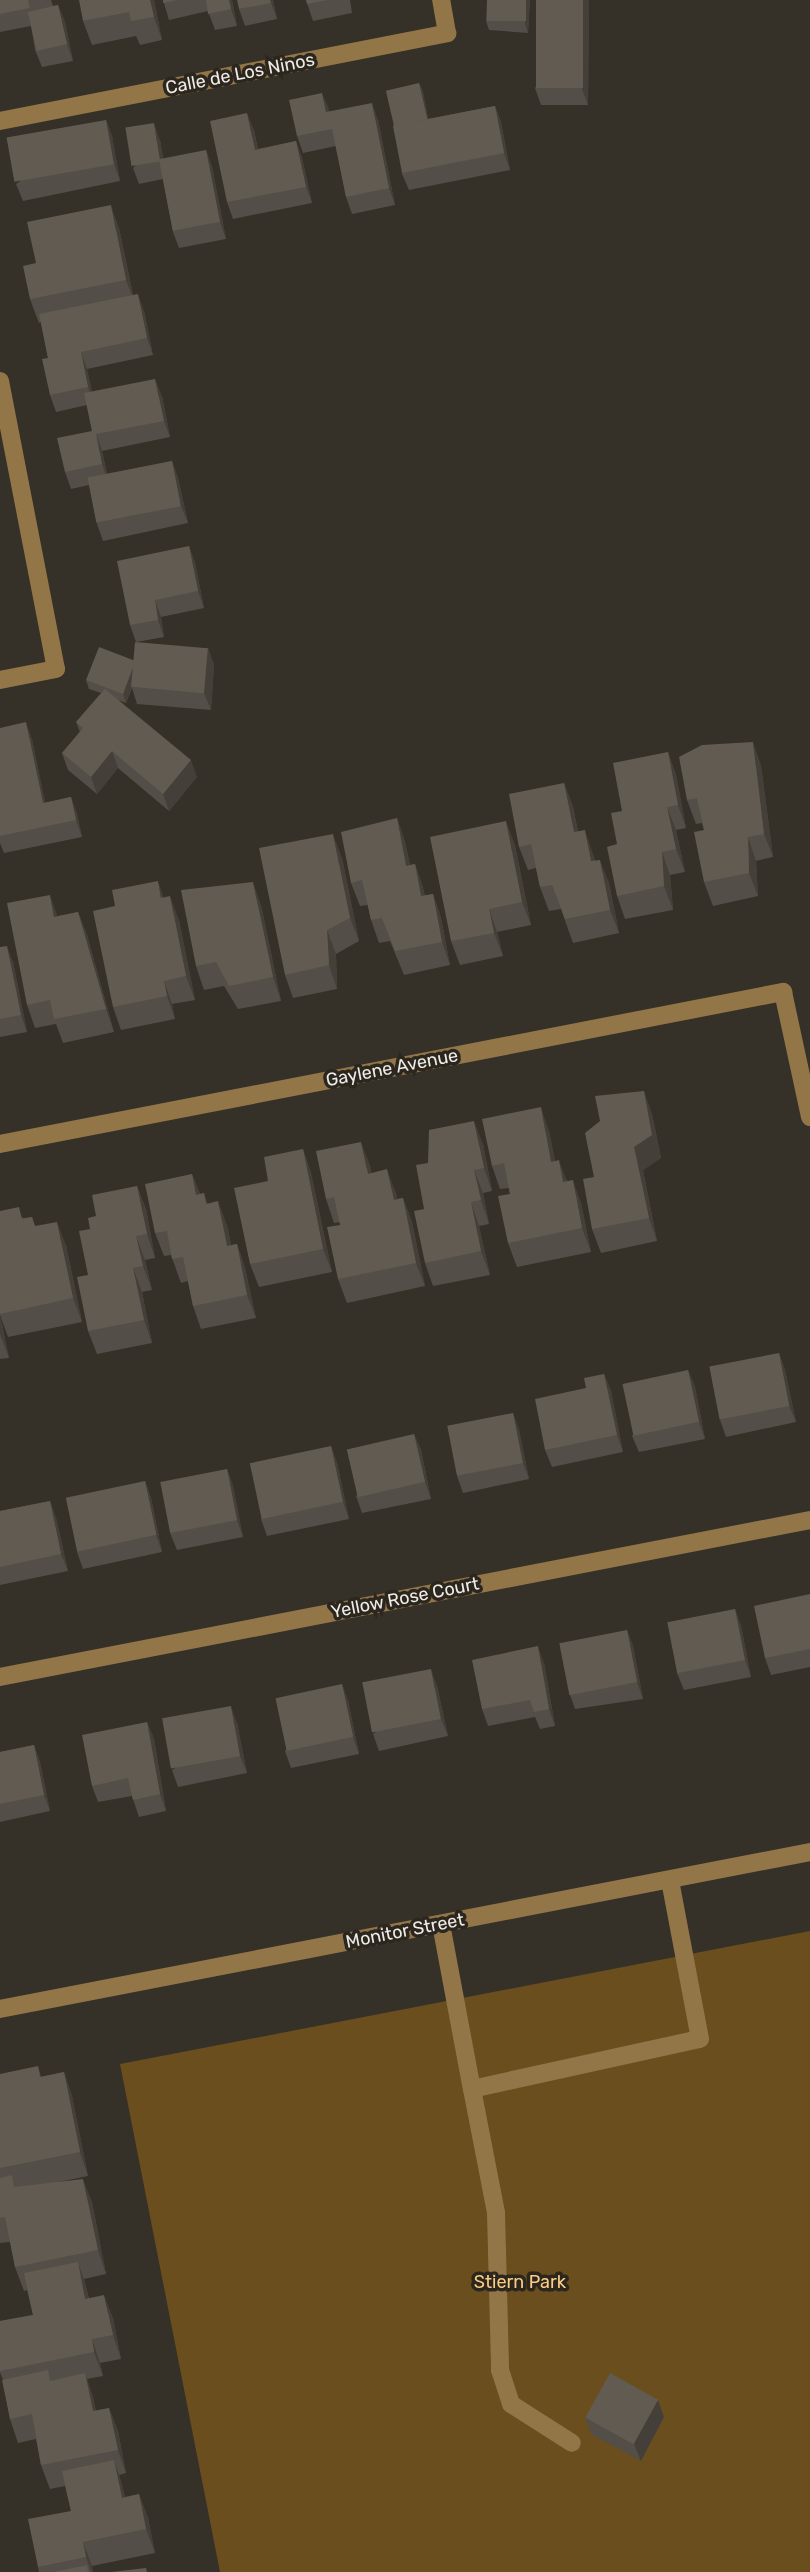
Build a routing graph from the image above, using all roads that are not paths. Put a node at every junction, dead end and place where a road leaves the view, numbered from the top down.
1 (441, 0) edge
2 (0, 121) edge
3 (0, 381) edge
4 (0, 680) edge
5 (810, 1117) edge
6 (0, 1144) edge
7 (810, 1520) edge
8 (0, 1677) edge
9 (810, 1852) edge
10 (670, 1880) junction
11 (441, 1924) junction
12 (0, 2009) edge
13 (472, 2089) junction
14 (572, 2443) dead end

1 - 2 street, Calle de Los Ninos
3 - 4 street
5 - 6 street, Gaylene Avenue
7 - 8 street, Yellow Rose Court
9 - 10 street, Monitor Street
10 - 11 street, Monitor Street
10 - 13 street
11 - 12 street, Monitor Street
11 - 13 street
13 - 14 street

